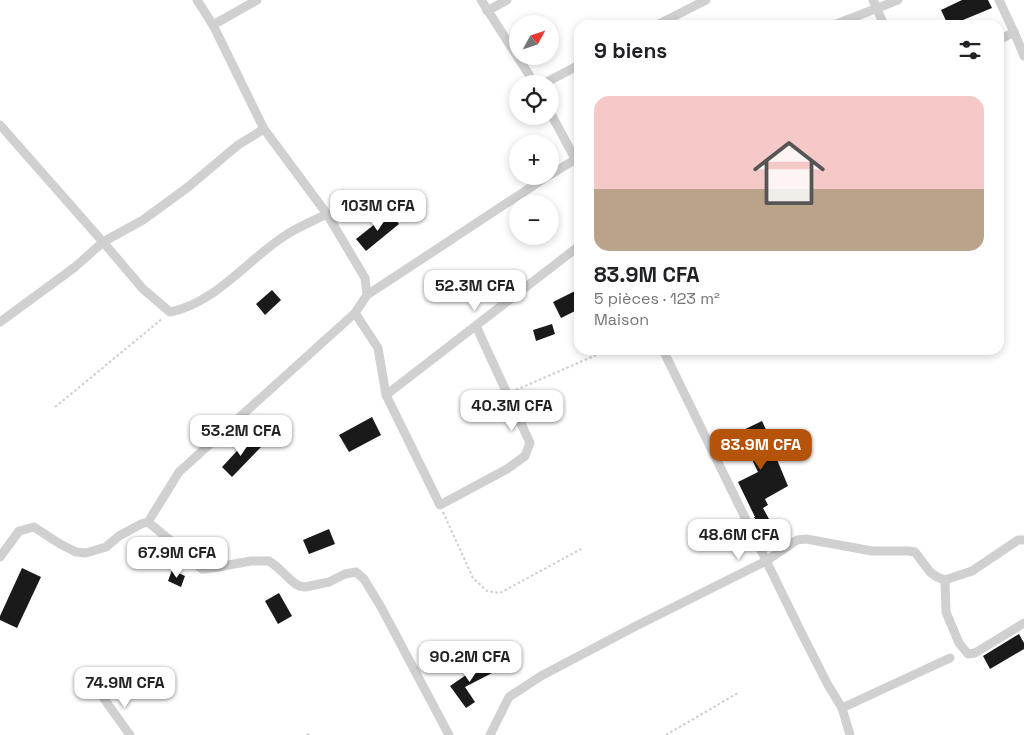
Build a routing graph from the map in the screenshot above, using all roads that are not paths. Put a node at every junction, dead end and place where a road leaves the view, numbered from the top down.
1 (197, 0) edge
2 (257, 0) edge
3 (481, 0) edge
4 (507, 0) edge
5 (706, 0) edge
6 (898, 0) edge
7 (999, 0) edge
8 (875, 4) edge
9 (488, 11) junction
10 (667, 20) edge
11 (844, 20) edge
12 (882, 20) edge
13 (213, 25) junction
14 (1014, 32) junction
15 (1004, 37) edge
16 (1024, 56) edge
17 (574, 68) edge
18 (529, 75) edge
19 (559, 76) edge
20 (558, 125) edge
21 (0, 126) edge
22 (264, 129) junction
23 (574, 153) edge
24 (574, 162) edge
25 (559, 170) edge
26 (535, 185) edge
27 (327, 214) junction
28 (103, 242) junction
29 (574, 250) edge
30 (367, 296) junction
31 (355, 313) junction
32 (0, 322) edge
33 (476, 326) junction
34 (665, 355) edge
35 (386, 395) junction
36 (148, 522) junction
37 (1024, 540) edge
38 (0, 557) edge
39 (766, 561) junction
40 (945, 580) junction
41 (1024, 624) edge
42 (950, 658) dead end
43 (102, 696) dead end
44 (842, 708) junction
45 (130, 735) edge
46 (450, 735) edge
47 (490, 735) edge
48 (850, 735) edge

1 - 13 street
2 - 13 street
3 - 9 street
4 - 9 street
5 - 10 street
6 - 8 street
7 - 14 street
8 - 11 street
8 - 12 street
9 - 18 street
13 - 22 street
14 - 15 street
14 - 16 street
17 - 19 street
20 - 23 street
21 - 28 street
22 - 27 street
22 - 28 street
24 - 25 street
26 - 30 street
27 - 28 street
27 - 30 street
28 - 32 street
29 - 33 street
30 - 31 street
31 - 35 street
31 - 36 street
33 - 35 street
33 - 35 street
34 - 39 street
36 - 38 street
36 - 46 street
37 - 40 street
39 - 40 street
39 - 44 street
39 - 47 street
40 - 41 street
42 - 44 street
43 - 45 street
44 - 48 street

